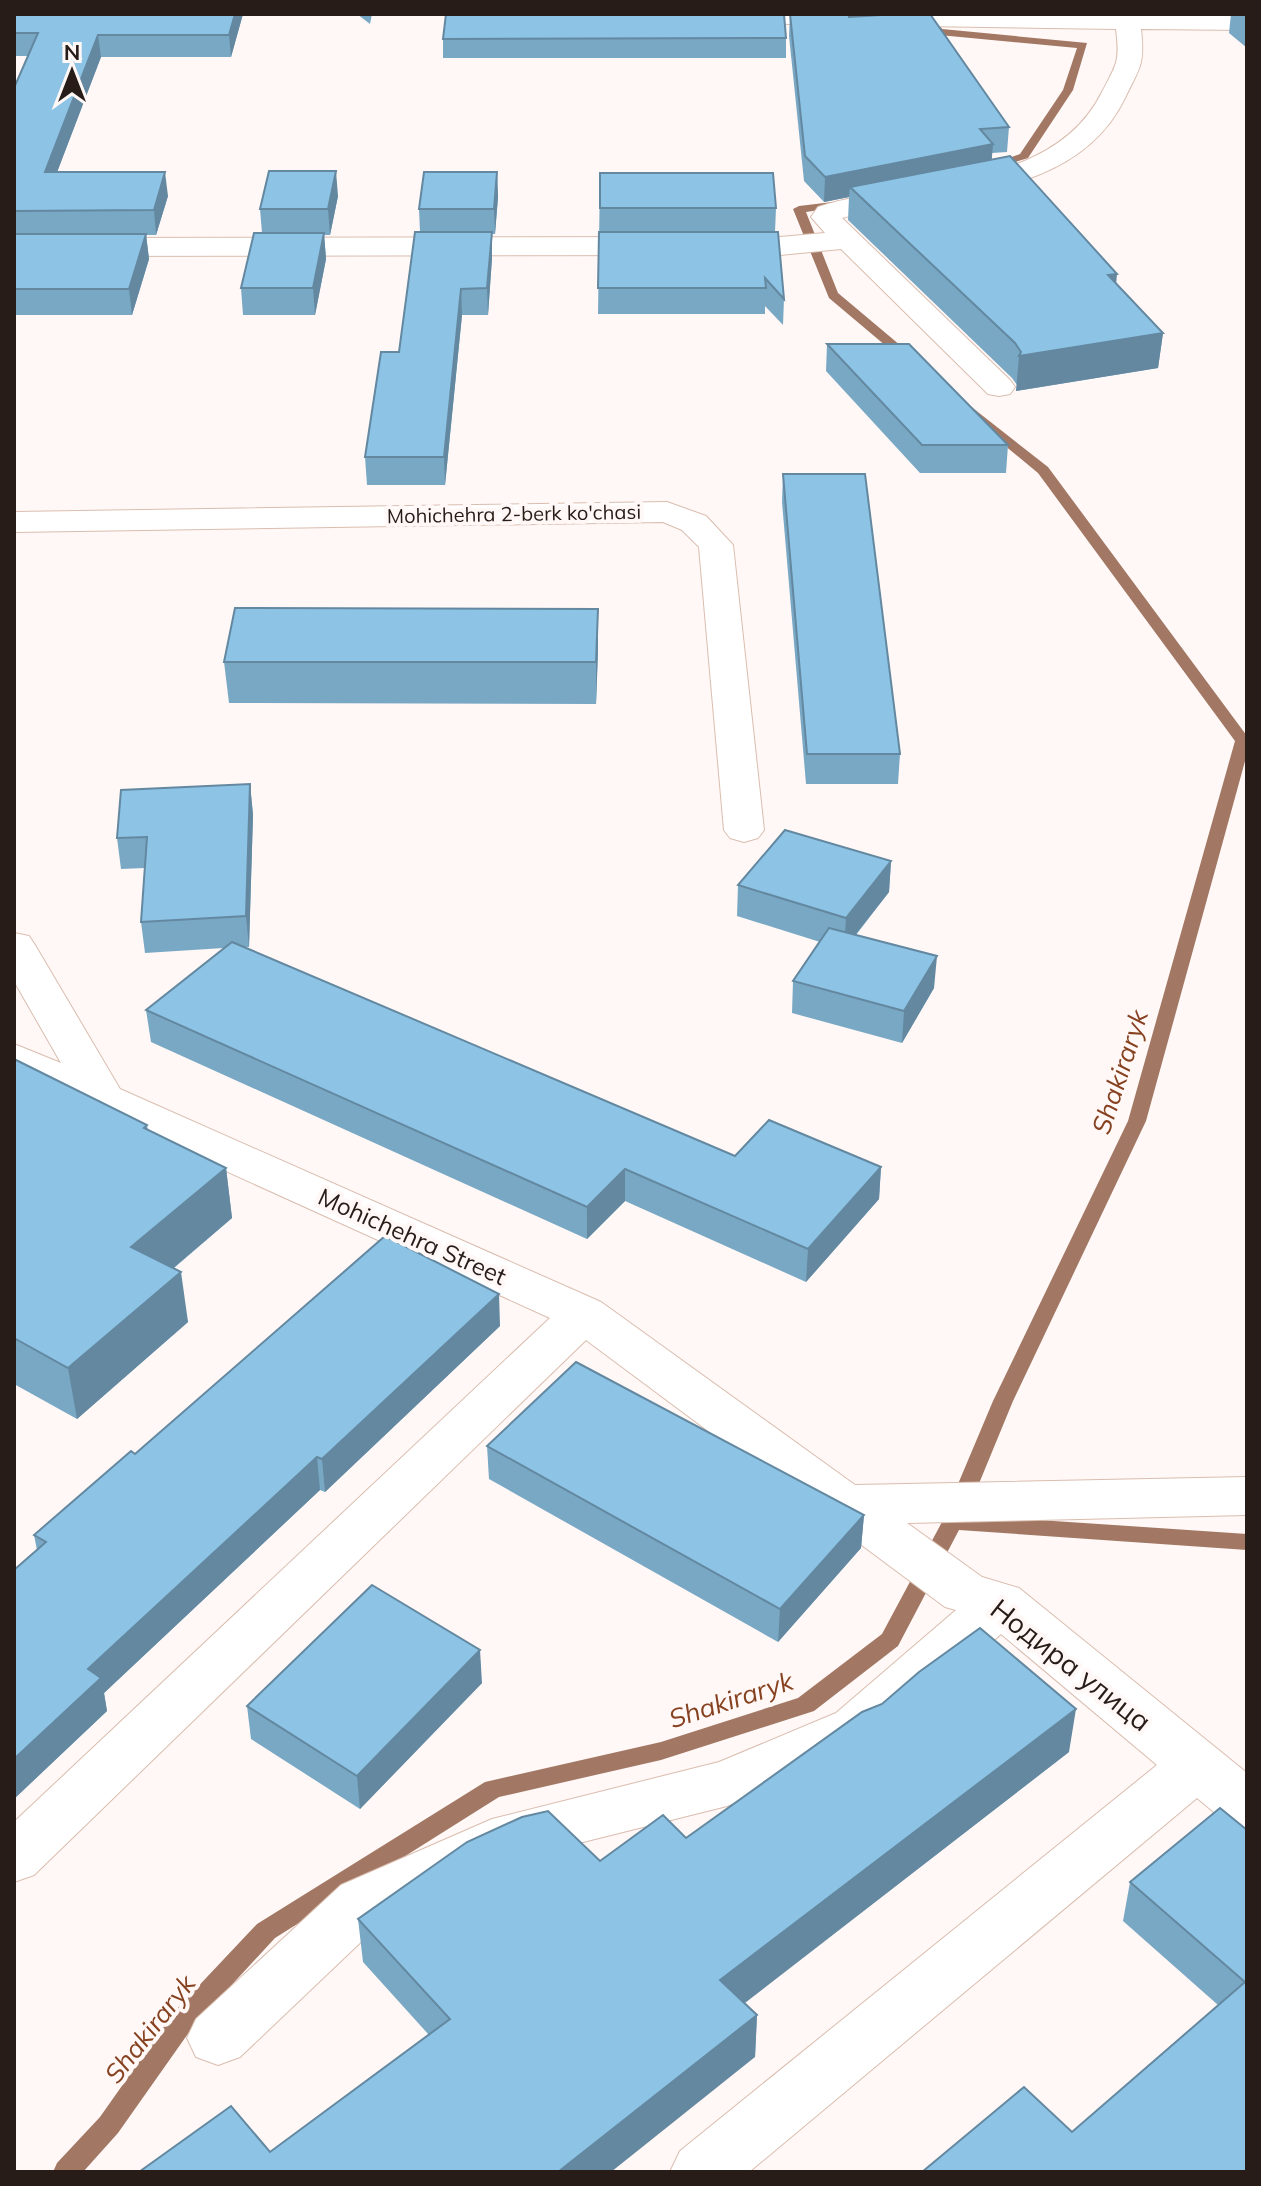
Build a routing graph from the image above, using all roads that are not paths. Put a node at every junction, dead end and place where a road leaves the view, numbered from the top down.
1 (705, 16) edge
2 (1133, 19) edge
3 (1247, 23) edge
4 (846, 240) junction
5 (14, 247) edge
6 (999, 387) dead end
7 (14, 522) edge
8 (744, 830) dead end
9 (14, 945) edge
10 (14, 1058) edge
11 (104, 1099) junction
12 (584, 1314) junction
13 (1247, 1496) edge
14 (847, 1506) junction
15 (982, 1598) junction
16 (1197, 1765) junction
17 (1247, 1806) edge
18 (14, 1858) edge
19 (218, 2038) dead end
20 (702, 2172) edge

1 - 2 street
2 - 3 street
2 - 4 street
4 - 5 street
4 - 6 street
7 - 8 street, Mohichehra 2-berk ko'chasi
9 - 11 street
10 - 11 street, Mohichehra Street
11 - 12 street, Mohichehra Street
12 - 14 street, Mohichehra Street
12 - 18 street
13 - 14 street
14 - 15 street, Нодира улица
15 - 16 street, Нодира улица
15 - 19 street
16 - 17 street, Нодира улица
16 - 20 street

